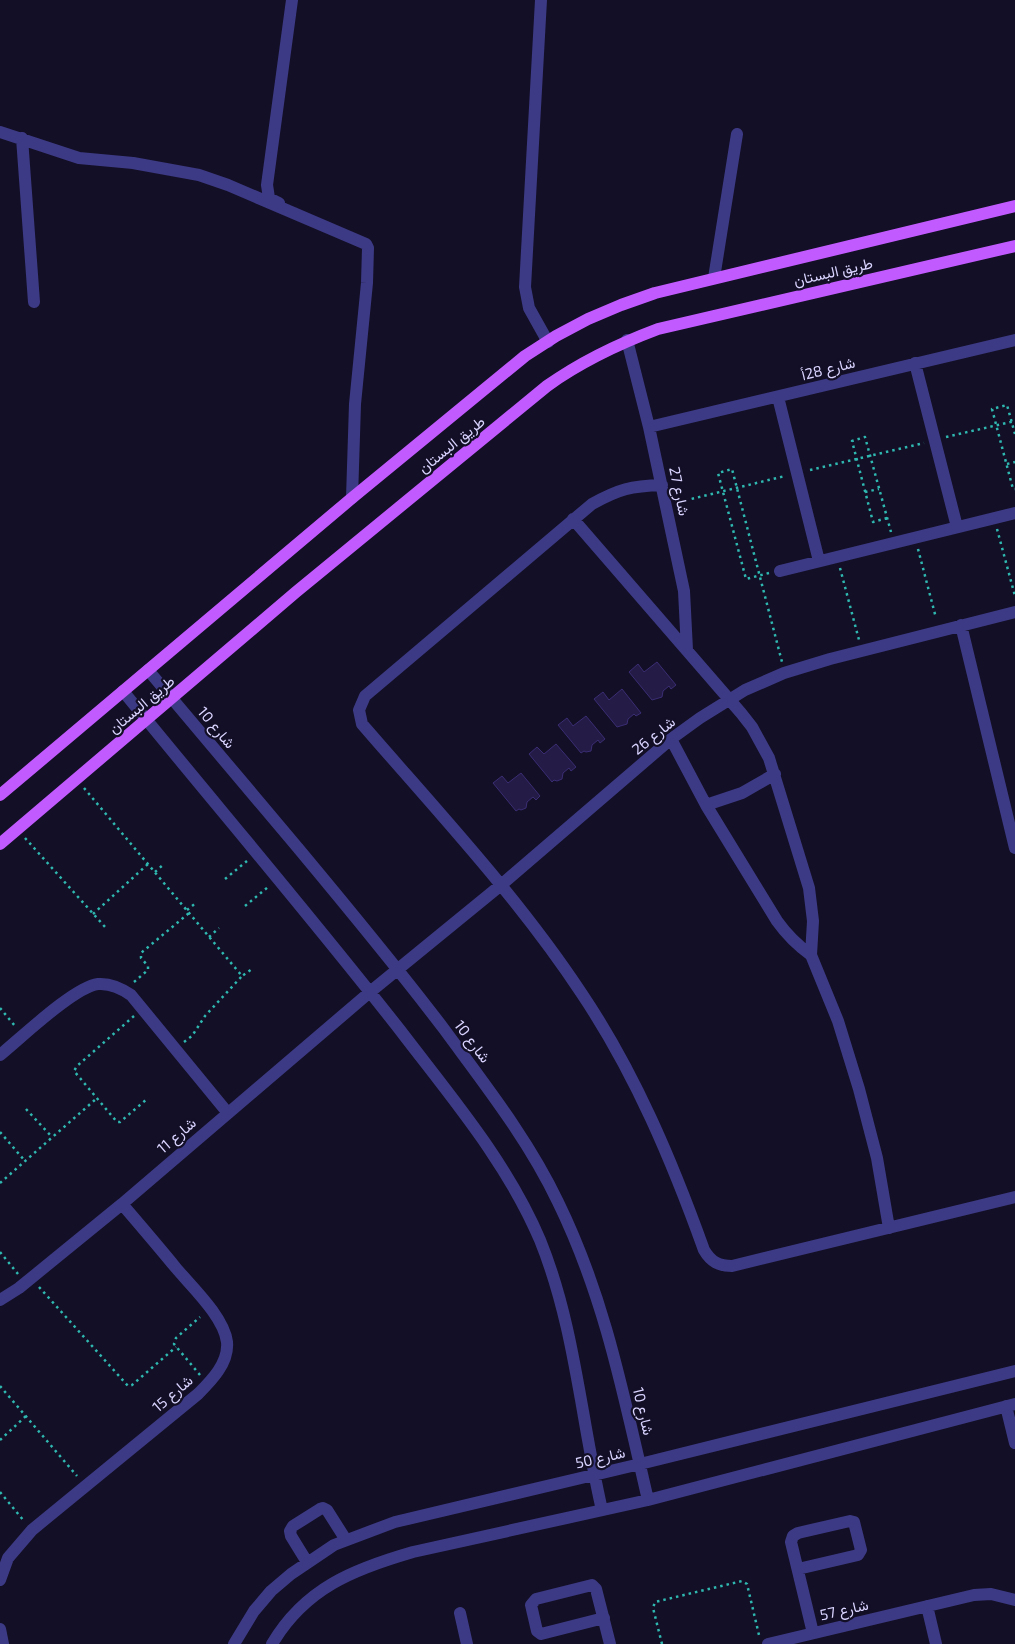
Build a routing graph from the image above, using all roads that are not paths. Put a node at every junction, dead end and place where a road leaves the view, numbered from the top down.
1 (292, 0) edge
2 (542, 0) edge
3 (0, 132) edge
4 (737, 134) dead end
5 (22, 138) junction
6 (1015, 206) edge
7 (366, 244) junction
8 (1015, 246) edge
9 (714, 278) junction
10 (34, 302) dead end
11 (627, 340) junction
12 (1015, 340) edge
13 (548, 342) junction
14 (915, 363) junction
15 (778, 397) junction
16 (649, 427) junction
17 (662, 484) junction
18 (352, 498) junction
19 (1015, 513) edge
20 (573, 519) junction
21 (957, 527) junction
22 (818, 561) junction
23 (780, 571) road end
24 (1015, 612) edge
25 (961, 625) junction
26 (687, 650) junction
27 (148, 670) junction
28 (123, 691) junction
29 (172, 699) junction
30 (730, 700) junction
31 (147, 721) junction
32 (671, 739) junction
33 (775, 774) junction
34 (0, 795) edge
35 (706, 805) junction
36 (0, 844) edge
37 (1015, 848) edge
38 (501, 885) junction
39 (812, 955) junction
40 (398, 969) junction
41 (370, 992) junction
42 (0, 1055) edge
43 (227, 1112) junction
44 (1015, 1198) edge
45 (122, 1204) junction
46 (889, 1228) junction
47 (0, 1300) edge
48 (1015, 1371) edge
49 (1011, 1405) edge
50 (1015, 1443) edge
51 (640, 1464) junction
52 (594, 1475) junction
53 (648, 1500) junction
54 (602, 1510) junction
55 (346, 1540) junction
56 (307, 1562) junction
57 (798, 1569) junction
58 (0, 1580) edge
59 (1015, 1600) edge
60 (927, 1606) junction
61 (460, 1613) dead end
62 (604, 1618) junction
63 (0, 1629) edge
64 (812, 1633) junction
65 (764, 1640) edge
66 (3, 1644) edge
67 (234, 1644) edge
68 (272, 1644) edge
69 (467, 1644) edge
70 (610, 1644) edge
71 (936, 1644) edge

1 - 7 street
2 - 13 street
3 - 5 street
4 - 9 street
5 - 7 street
5 - 10 street
6 - 9 main road, طريق البستان
7 - 18 street
8 - 11 main road, طريق البستان
9 - 13 main road, طريق البستان
11 - 16 street, شارع 27
11 - 29 main road, طريق البستان
12 - 14 street, شارع 28أ
13 - 18 main road, طريق البستان
14 - 15 street, شارع 28أ
14 - 21 street
15 - 16 street, شارع 28أ
15 - 22 street
16 - 17 street, شارع 27
17 - 20 street
17 - 26 street, شارع 27
18 - 27 main road, طريق البستان
19 - 21 street
20 - 26 street
20 - 38 street
21 - 22 street
22 - 23 street
24 - 25 street, شارع 26
25 - 30 street, شارع 26
25 - 37 street
26 - 30 street
27 - 28 main road, طريق البستان
27 - 29 street, شارع 10
28 - 31 street
28 - 34 main road, طريق البستان
29 - 31 main road, طريق البستان
29 - 40 street, شارع 10
30 - 32 street, شارع 26
30 - 33 street
31 - 36 main road, طريق البستان
31 - 41 street
32 - 35 street
32 - 38 street, شارع 26
33 - 35 street
33 - 39 street
35 - 39 street
38 - 40 street, شارع 26
38 - 46 street
39 - 46 street
40 - 41 street, شارع 26
40 - 51 street, شارع 10
41 - 43 street, شارع 11
41 - 52 street
42 - 43 street
43 - 45 street, شارع 11
44 - 46 street
45 - 47 street, شارع 11
45 - 58 street, شارع 15
48 - 51 street, شارع 50
49 - 50 street
49 - 53 street
51 - 52 street, شارع 50
51 - 53 street, شارع 10
52 - 54 street
52 - 55 street, شارع 50
53 - 54 street
54 - 68 street
55 - 56 street, شارع 50
55 - 56 street
56 - 67 street, شارع 50
57 - 57 street
57 - 64 street
59 - 60 street, شارع 57
60 - 64 street, شارع 57
60 - 71 street
61 - 69 street
62 - 62 street
62 - 70 street
63 - 66 street
64 - 65 street, شارع 57

